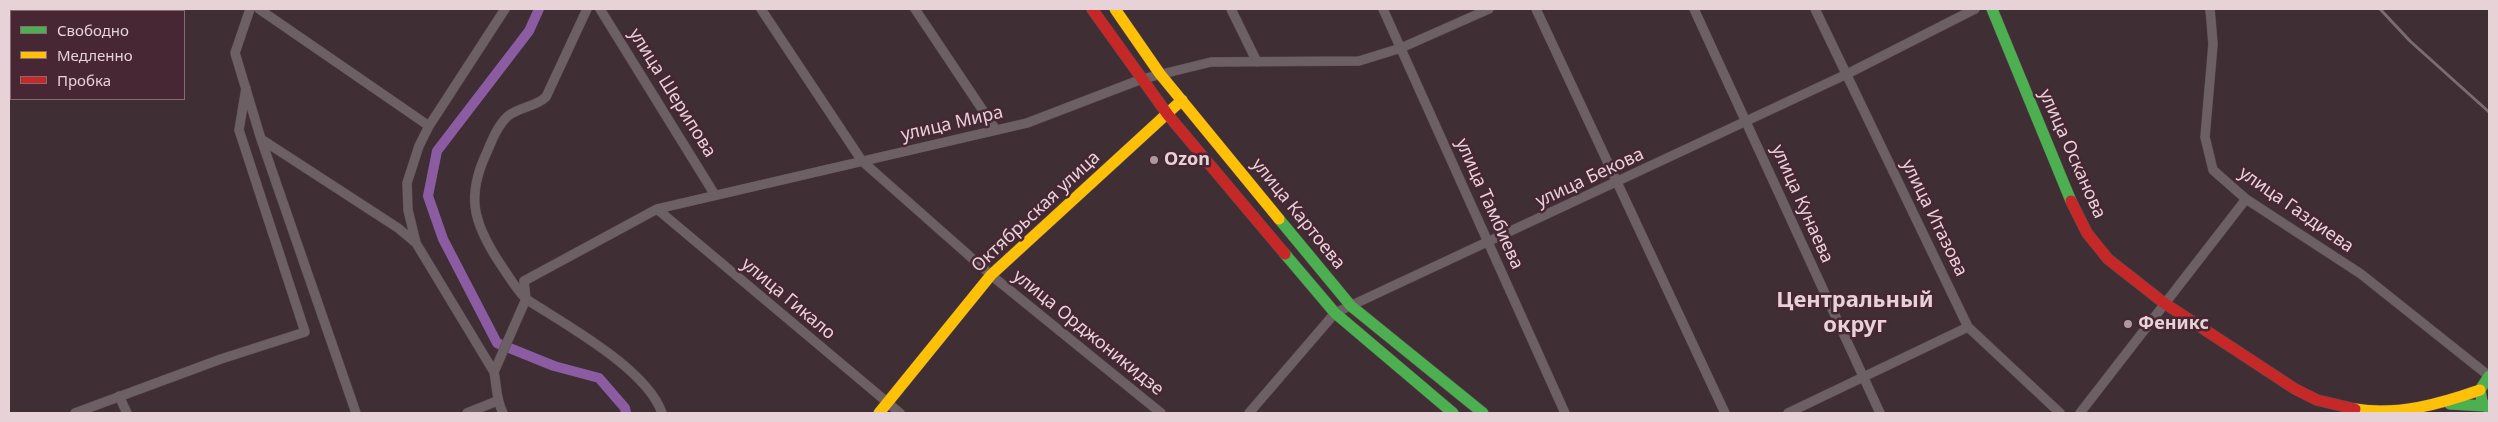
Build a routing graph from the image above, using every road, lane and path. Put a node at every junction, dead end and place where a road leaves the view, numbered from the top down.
1 (250, 9) edge
2 (259, 9) edge
3 (505, 9) edge
4 (587, 9) edge
5 (600, 9) edge
6 (761, 9) edge
7 (915, 9) edge
8 (1092, 9) edge
9 (1115, 9) edge
10 (1231, 9) edge
11 (1382, 9) edge
12 (1489, 9) edge
13 (1536, 9) edge
14 (1694, 9) edge
15 (1815, 9) edge
16 (1975, 9) edge
17 (1992, 9) edge
18 (2210, 9) edge
19 (1401, 48) junction
20 (1257, 62) junction
21 (1160, 74) junction
22 (1847, 74) junction
23 (1142, 79) junction
24 (246, 88) junction
25 (1182, 100) junction
26 (1168, 115) junction
27 (1747, 121) junction
28 (429, 126) junction
29 (996, 130) junction
30 (261, 139) junction
31 (862, 161) junction
32 (1619, 182) junction
33 (715, 195) junction
34 (2246, 199) junction
35 (657, 209) junction
36 (416, 243) junction
37 (1489, 243) junction
38 (991, 275) junction
39 (526, 299) junction
40 (2164, 303) junction
41 (1351, 306) junction
42 (1335, 314) junction
43 (1968, 327) junction
44 (494, 372) junction
45 (2489, 376) edge
46 (1863, 378) junction
47 (2480, 390) junction
48 (119, 396) junction
49 (497, 401) junction
50 (888, 403) junction
51 (2446, 404) junction
52 (2488, 408) edge
53 (76, 413) edge
54 (127, 413) edge
55 (356, 413) edge
56 (467, 413) edge
57 (502, 413) edge
58 (662, 413) edge
59 (879, 413) edge
60 (900, 413) edge
61 (1161, 413) edge
62 (1249, 413) edge
63 (1453, 413) edge
64 (1483, 413) edge
65 (1565, 413) edge
66 (1725, 413) edge
67 (1788, 413) edge
68 (1880, 413) edge
69 (2060, 413) edge
70 (2080, 413) edge

1 - 24 street
2 - 28 street
3 - 28 street
4 - 39 street
5 - 33 street, улица Шерипова
6 - 31 street, улица Орджоникидзе
7 - 29 street
8 - 23 main road, улица Картоева
9 - 21 main road, улица Картоева
10 - 20 street
11 - 19 street, улица Тамбиева
12 - 19 street, улица Мира
13 - 32 street
14 - 27 street, улица Кунаева
15 - 22 street, улица Итазова
16 - 22 street, улица Бекова
17 - 40 main road, улица Осканова
18 - 34 street, улица Газдиева
19 - 20 street, улица Мира
19 - 37 street, улица Тамбиева
20 - 21 street, улица Мира
21 - 23 street, улица Мира
21 - 25 main road, улица Картоева
22 - 27 street, улица Бекова
22 - 43 street, улица Итазова
23 - 26 main road, улица Картоева
23 - 29 street, улица Мира
24 - 30 street
24 - 48 street
25 - 26 main road, Октябрьская улица
25 - 41 main road, улица Картоева
26 - 38 main road, Октябрьская улица
26 - 42 main road, улица Картоева
27 - 32 street, улица Бекова
27 - 46 street, улица Кунаева
28 - 36 street
29 - 31 street, улица Мира
30 - 36 street
30 - 55 street
31 - 33 street, улица Мира
31 - 38 street, улица Орджоникидзе
32 - 37 street, улица Бекова
32 - 66 street
33 - 35 street, улица Мира
34 - 40 street
34 - 45 street, улица Газдиева
35 - 39 street, улица Мира
35 - 50 street, улица Гикало
36 - 44 street
37 - 41 street, улица Бекова
37 - 65 street, улица Тамбиева
38 - 50 main road, Октябрьская улица
38 - 61 street, улица Орджоникидзе
39 - 44 street, улица Мира
39 - 58 street
40 - 51 main road, улица Осканова
40 - 70 street
41 - 42 street, улица Бекова
41 - 64 main road, улица Картоева
42 - 62 street, улица Бекова
42 - 63 main road, улица Картоева
43 - 46 street
43 - 69 street, улица Итазова
44 - 49 street
45 - 47 main road
46 - 67 street
46 - 68 street, улица Кунаева
47 - 51 main road, улица Осканова
47 - 52 main road
48 - 53 street
48 - 54 street
49 - 56 street
49 - 57 street
50 - 59 main road, Октябрьская улица
50 - 60 street, улица Гикало
51 - 52 main road, улица Осканова

